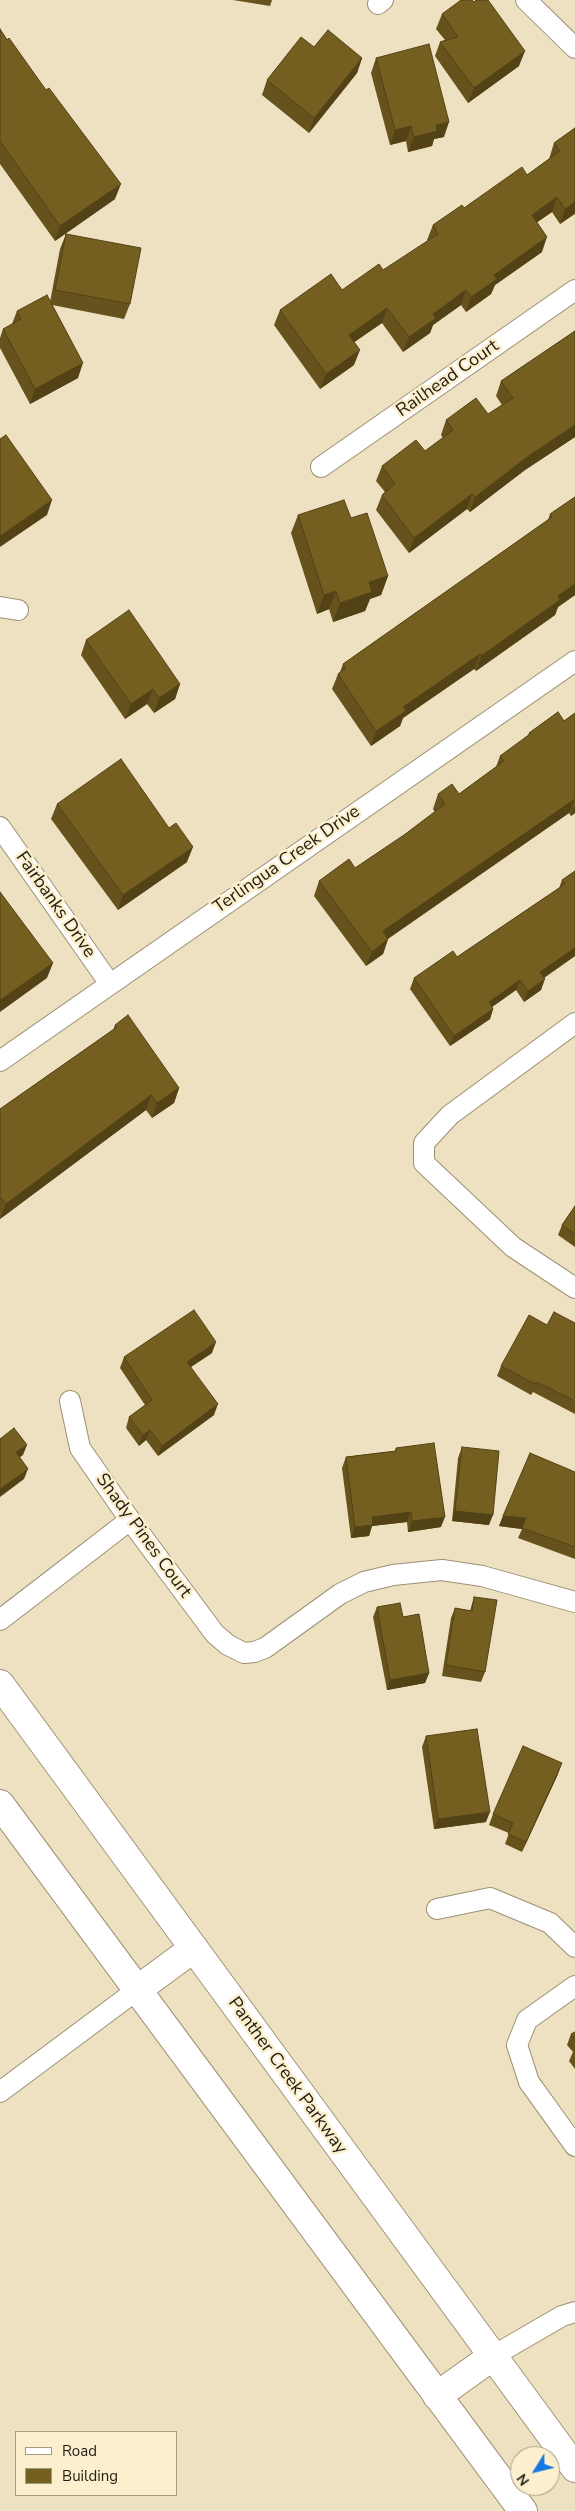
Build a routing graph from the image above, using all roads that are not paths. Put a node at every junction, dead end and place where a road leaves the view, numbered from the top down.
1 (526, 0) edge
2 (575, 48) edge
3 (575, 290) edge
4 (321, 467) dead end
5 (575, 661) edge
6 (0, 827) edge
7 (110, 984) junction
8 (575, 1023) edge
9 (0, 1061) edge
10 (575, 1288) edge
11 (70, 1401) dead end
12 (130, 1520) junction
13 (575, 1602) edge
14 (0, 1620) edge
15 (0, 1684) edge
16 (0, 1804) edge
17 (438, 1909) dead end
18 (575, 1947) edge
19 (194, 1948) junction
20 (575, 1986) edge
21 (137, 1990) junction
22 (0, 2092) edge
23 (575, 2146) edge
24 (575, 2312) edge
25 (493, 2356) junction
26 (437, 2396) junction
27 (575, 2468) edge
28 (523, 2511) edge

1 - 2 street
3 - 4 street, Railhead Court
5 - 7 street, Terlingua Creek Drive
6 - 7 street, Fairbanks Drive
7 - 9 street, Terlingua Creek Drive
8 - 10 street
11 - 12 street, Shady Pines Court
12 - 13 street, Shady Pines Court
12 - 14 street
15 - 19 main road, Panther Creek Parkway
16 - 21 main road
17 - 18 street
19 - 21 main road
19 - 25 main road, Panther Creek Parkway
20 - 23 street
21 - 22 street
21 - 26 main road
24 - 25 street
25 - 26 main road
25 - 27 main road, Panther Creek Parkway
26 - 28 main road

